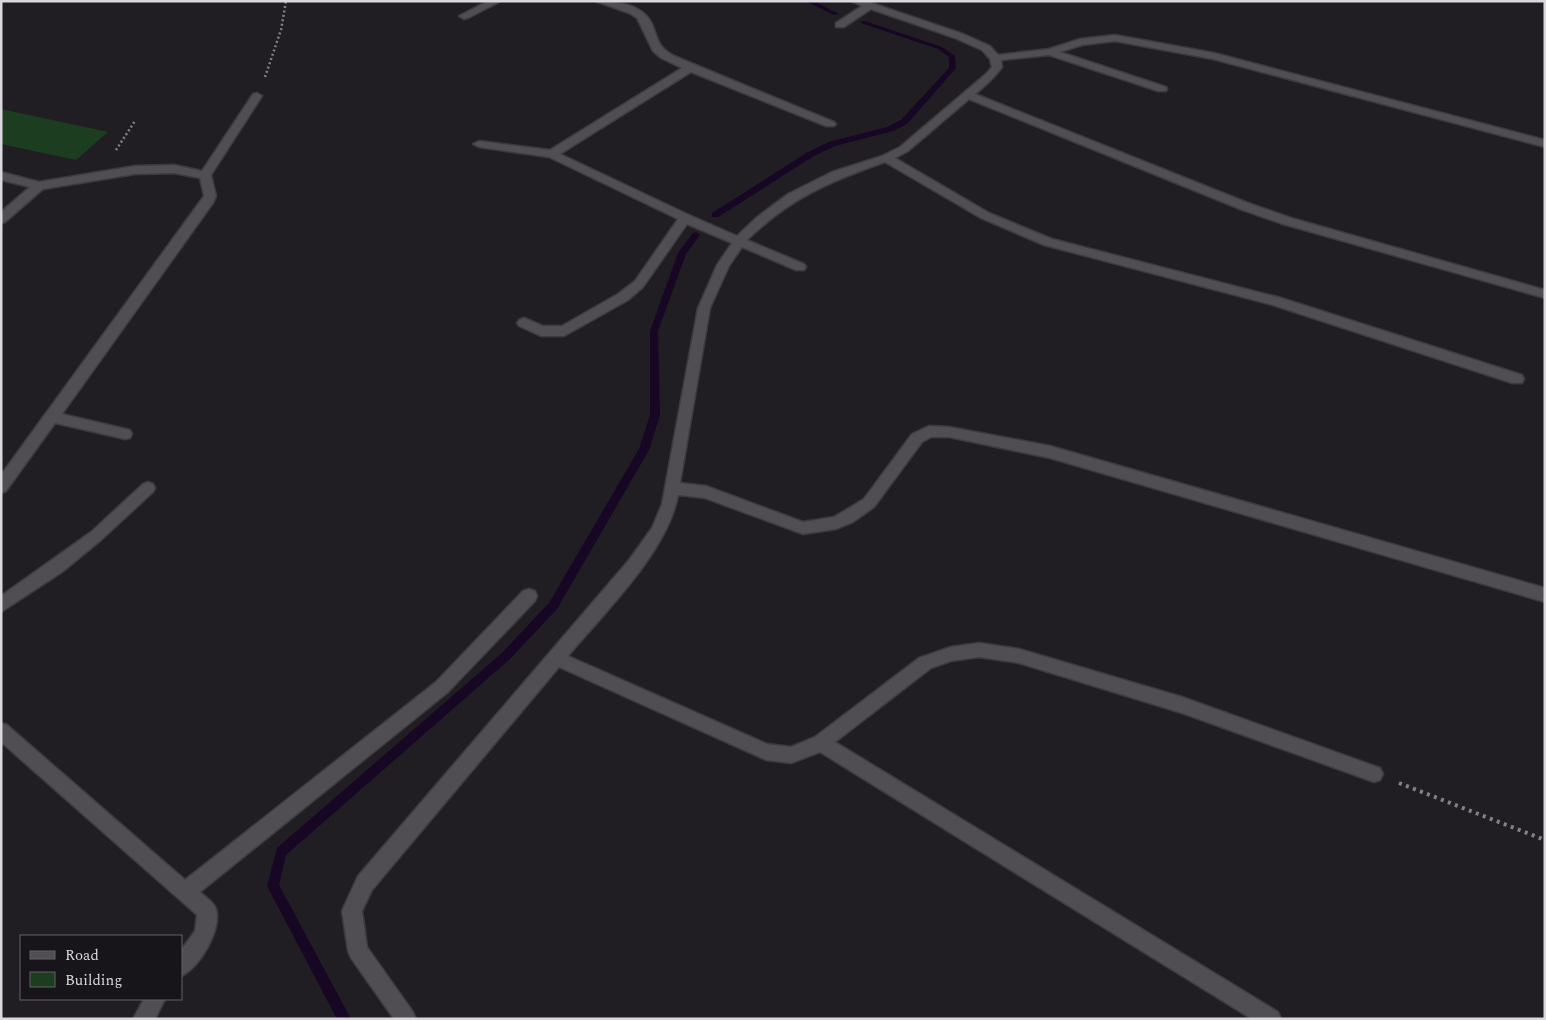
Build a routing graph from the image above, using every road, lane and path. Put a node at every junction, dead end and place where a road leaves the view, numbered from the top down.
1 (286, 1) edge
2 (496, 1) edge
3 (600, 1) edge
4 (863, 4) edge
5 (464, 16) dead end
6 (840, 25) dead end
7 (1050, 52) junction
8 (995, 58) junction
9 (690, 68) junction
10 (1162, 89) dead end
11 (968, 95) junction
12 (257, 96) joint
13 (830, 124) dead end
14 (479, 144) dead end
15 (1545, 144) edge
16 (552, 154) junction
17 (886, 158) junction
18 (205, 175) junction
19 (1, 176) edge
20 (39, 186) junction
21 (685, 218) junction
22 (1, 219) edge
23 (740, 240) junction
24 (800, 267) dead end
25 (1545, 294) edge
26 (524, 322) dead end
27 (1517, 379) dead end
28 (52, 417) junction
29 (125, 434) dead end
30 (1, 487) edge
31 (148, 488) dead end
32 (671, 488) junction
33 (529, 596) dead end
34 (1545, 596) edge
35 (1, 605) edge
36 (556, 658) junction
37 (1, 732) edge
38 (821, 744) junction
39 (1374, 774) joint
40 (1545, 840) edge
41 (185, 892) junction
42 (182, 965) edge
43 (154, 1000) edge
44 (143, 1019) edge
45 (406, 1019) edge
46 (1271, 1019) edge

1 - 12 path
2 - 5 street
3 - 9 street
4 - 6 street
4 - 8 street
7 - 8 street
7 - 10 street
7 - 15 street
8 - 11 street
9 - 13 street
9 - 16 street
11 - 17 street
11 - 25 street
12 - 18 street
14 - 16 street
16 - 21 street
17 - 23 street
17 - 27 street
18 - 20 street
18 - 28 street
19 - 20 street
20 - 22 street
21 - 23 street
21 - 26 street
23 - 24 street
23 - 32 street
28 - 29 street
28 - 30 street
31 - 35 street
32 - 34 street
32 - 36 street
33 - 41 street
36 - 38 street
36 - 45 street
37 - 41 street
38 - 39 street
38 - 46 street
39 - 40 path
41 - 42 street
43 - 44 street

